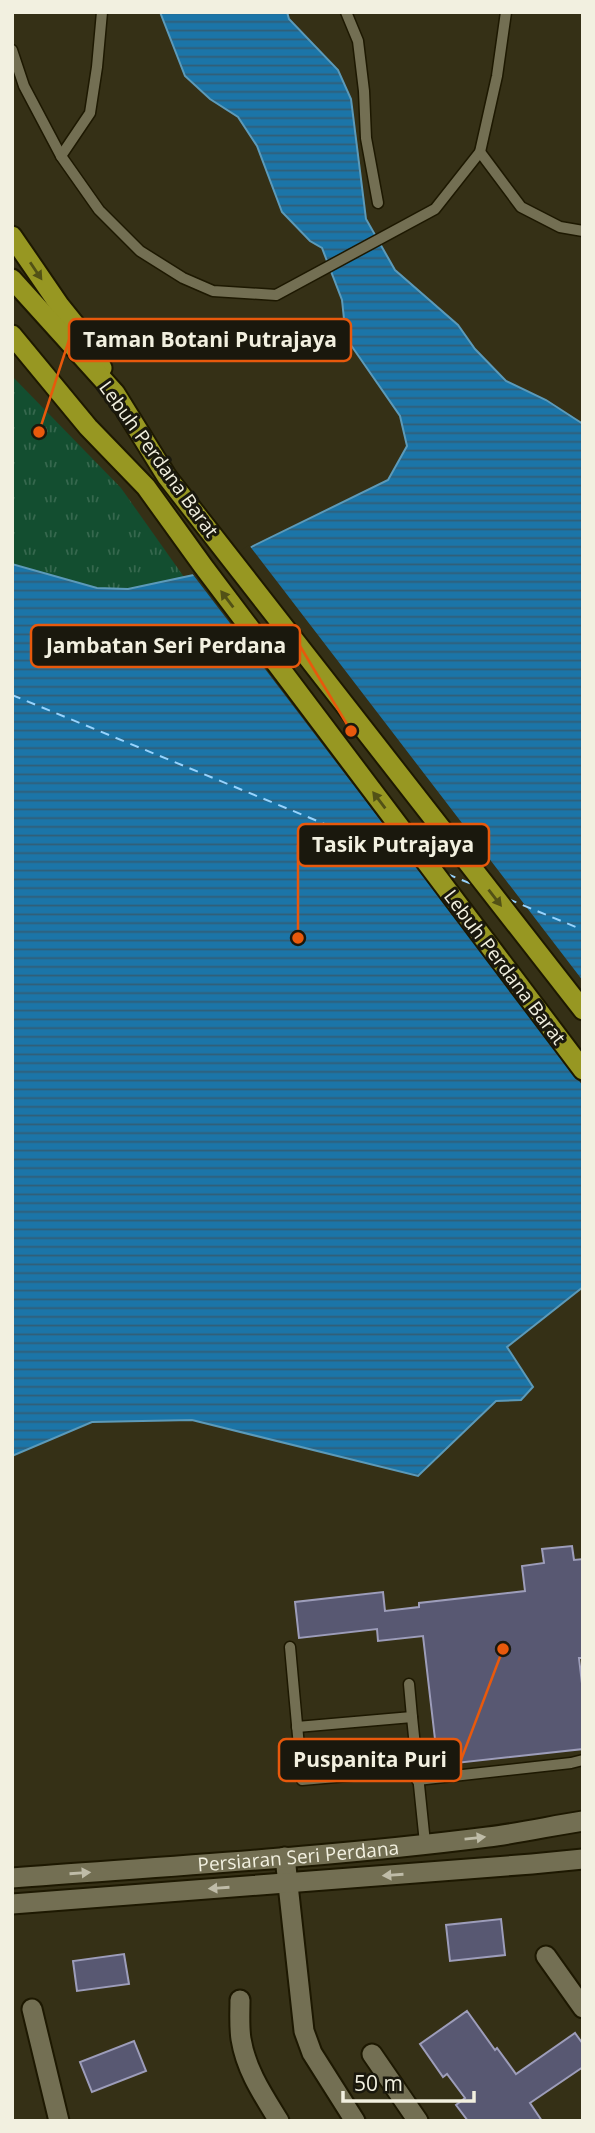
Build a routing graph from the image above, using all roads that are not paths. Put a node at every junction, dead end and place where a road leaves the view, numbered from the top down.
1 (102, 12) edge
2 (346, 12) edge
3 (506, 12) edge
4 (12, 50) edge
5 (480, 152) junction
6 (61, 156) junction
7 (379, 203) dead end
8 (583, 231) edge
9 (12, 236) edge
10 (12, 279) edge
11 (12, 335) edge
12 (12, 355) edge
13 (115, 393) junction
14 (88, 427) junction
15 (583, 1010) edge
16 (583, 1070) edge
17 (290, 1647) dead end
18 (408, 1684) dead end
19 (412, 1717) junction
20 (297, 1727) junction
21 (583, 1760) edge
22 (417, 1775) junction
23 (583, 1821) edge
24 (425, 1843) junction
25 (285, 1857) junction
26 (583, 1859) edge
27 (12, 1878) edge
28 (287, 1883) junction
29 (12, 1904) edge
30 (546, 1956) dead end
31 (240, 2000) dead end
32 (583, 2008) edge
33 (32, 2009) dead end
34 (372, 2054) dead end
35 (59, 2121) edge
36 (279, 2121) edge
37 (355, 2121) edge
38 (418, 2121) edge

1 - 6 lane
2 - 7 lane
3 - 5 lane
4 - 6 lane
5 - 6 lane
5 - 8 lane
9 -> 13 main road
10 - 13 main road, Lebuh Perdana Barat
11 - 14 main road, Lebuh Perdana Barat
12 - 14 main road
13 -> 15 main road, Lebuh Perdana Barat
16 -> 14 main road, Lebuh Perdana Barat
17 - 20 lane
18 - 19 lane
19 - 20 lane
19 - 22 lane
20 - 22 lane
21 - 22 lane
22 - 24 lane
24 -> 23 street, Persiaran Seri Perdana
24 - 25 street, Persiaran Seri Perdana
27 -> 25 street, Persiaran Seri Perdana
25 - 28 street
26 -> 28 street, Persiaran Seri Perdana
28 -> 29 street, Persiaran Seri Perdana
28 - 37 street
30 - 32 street
31 - 36 street
33 - 35 street
34 - 38 street

